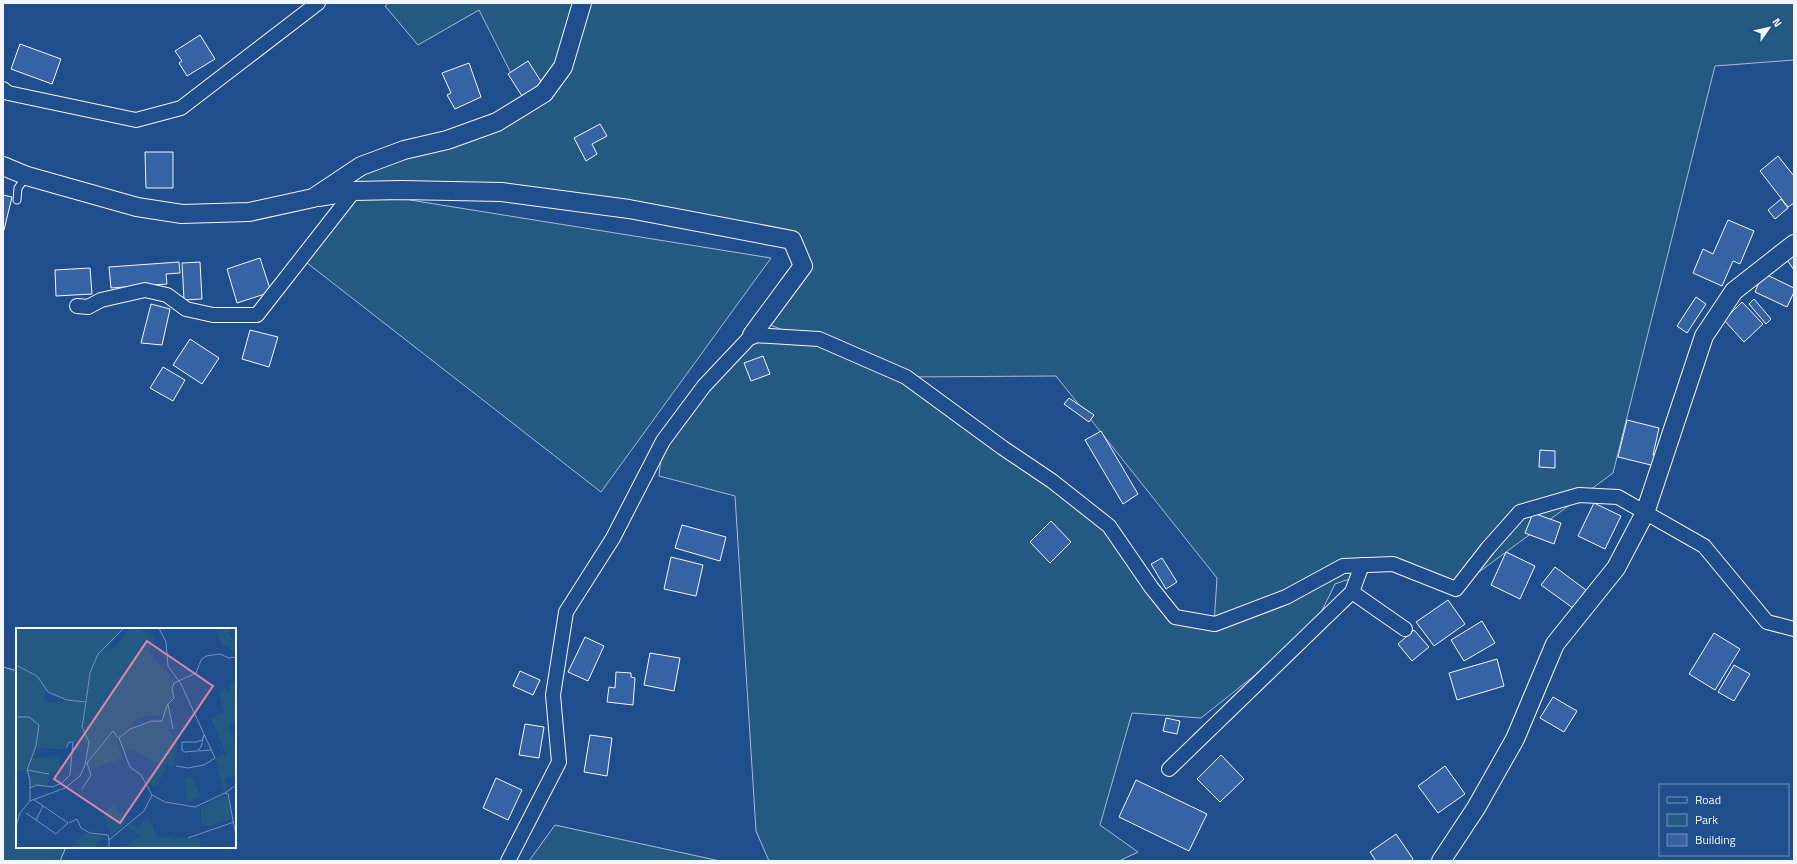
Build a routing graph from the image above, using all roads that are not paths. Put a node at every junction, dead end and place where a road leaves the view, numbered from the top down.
1 (318, 3) edge
2 (582, 3) edge
3 (3, 89) edge
4 (3, 166) edge
5 (27, 176) junction
6 (354, 191) junction
7 (313, 198) junction
8 (17, 200) dead end
9 (1794, 244) edge
10 (77, 306) dead end
11 (752, 335) junction
12 (1645, 513) junction
13 (1362, 565) junction
14 (1352, 592) junction
15 (1405, 629) dead end
16 (1794, 629) edge
17 (1169, 769) dead end
18 (508, 861) edge
19 (1441, 861) edge

1 - 3 street
2 - 7 street
4 - 5 street
5 - 7 street
5 - 8 lane
6 - 7 street
6 - 10 street
6 - 11 street
9 - 12 street
11 - 13 street
11 - 18 street
12 - 13 street
12 - 16 street
12 - 19 street
13 - 14 street
14 - 15 street
14 - 17 street

